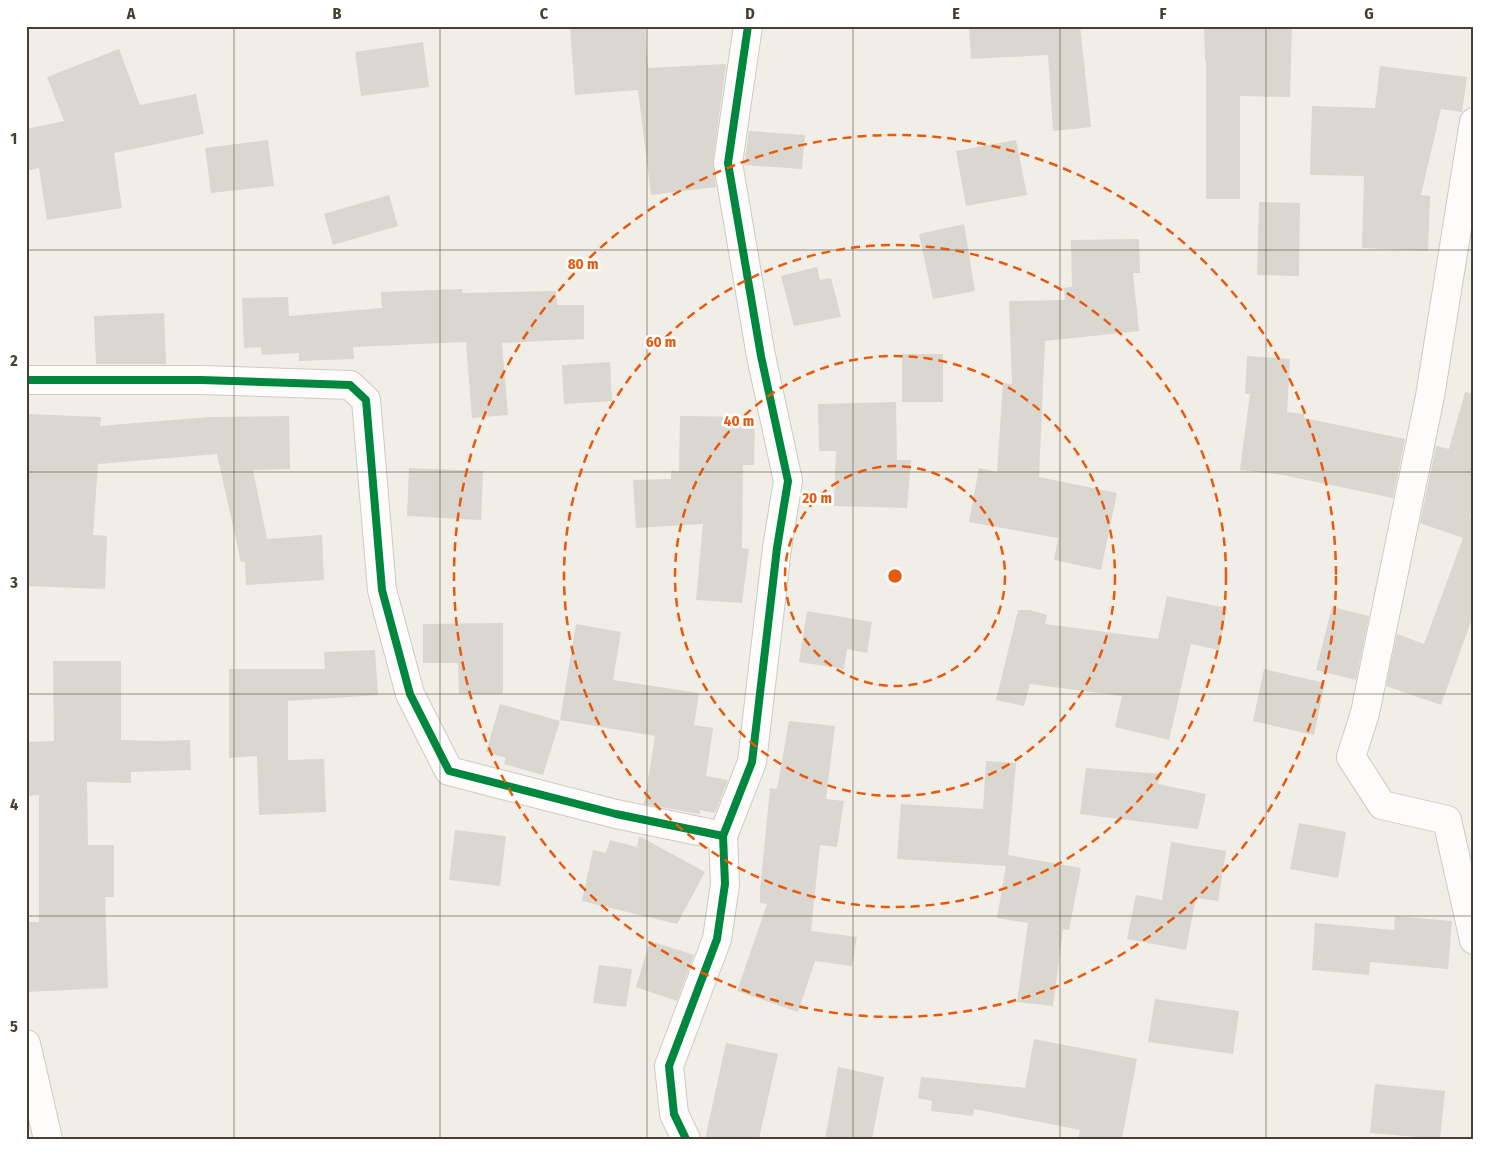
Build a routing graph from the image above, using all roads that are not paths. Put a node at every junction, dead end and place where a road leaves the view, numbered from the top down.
1 (748, 26) edge
2 (1474, 122) edge
3 (26, 380) edge
4 (723, 836) junction
5 (1474, 940) edge
6 (26, 1044) edge
7 (48, 1139) edge
8 (686, 1139) edge

1 - 4 street
2 - 5 street
3 - 4 street
4 - 8 street
6 - 7 street

